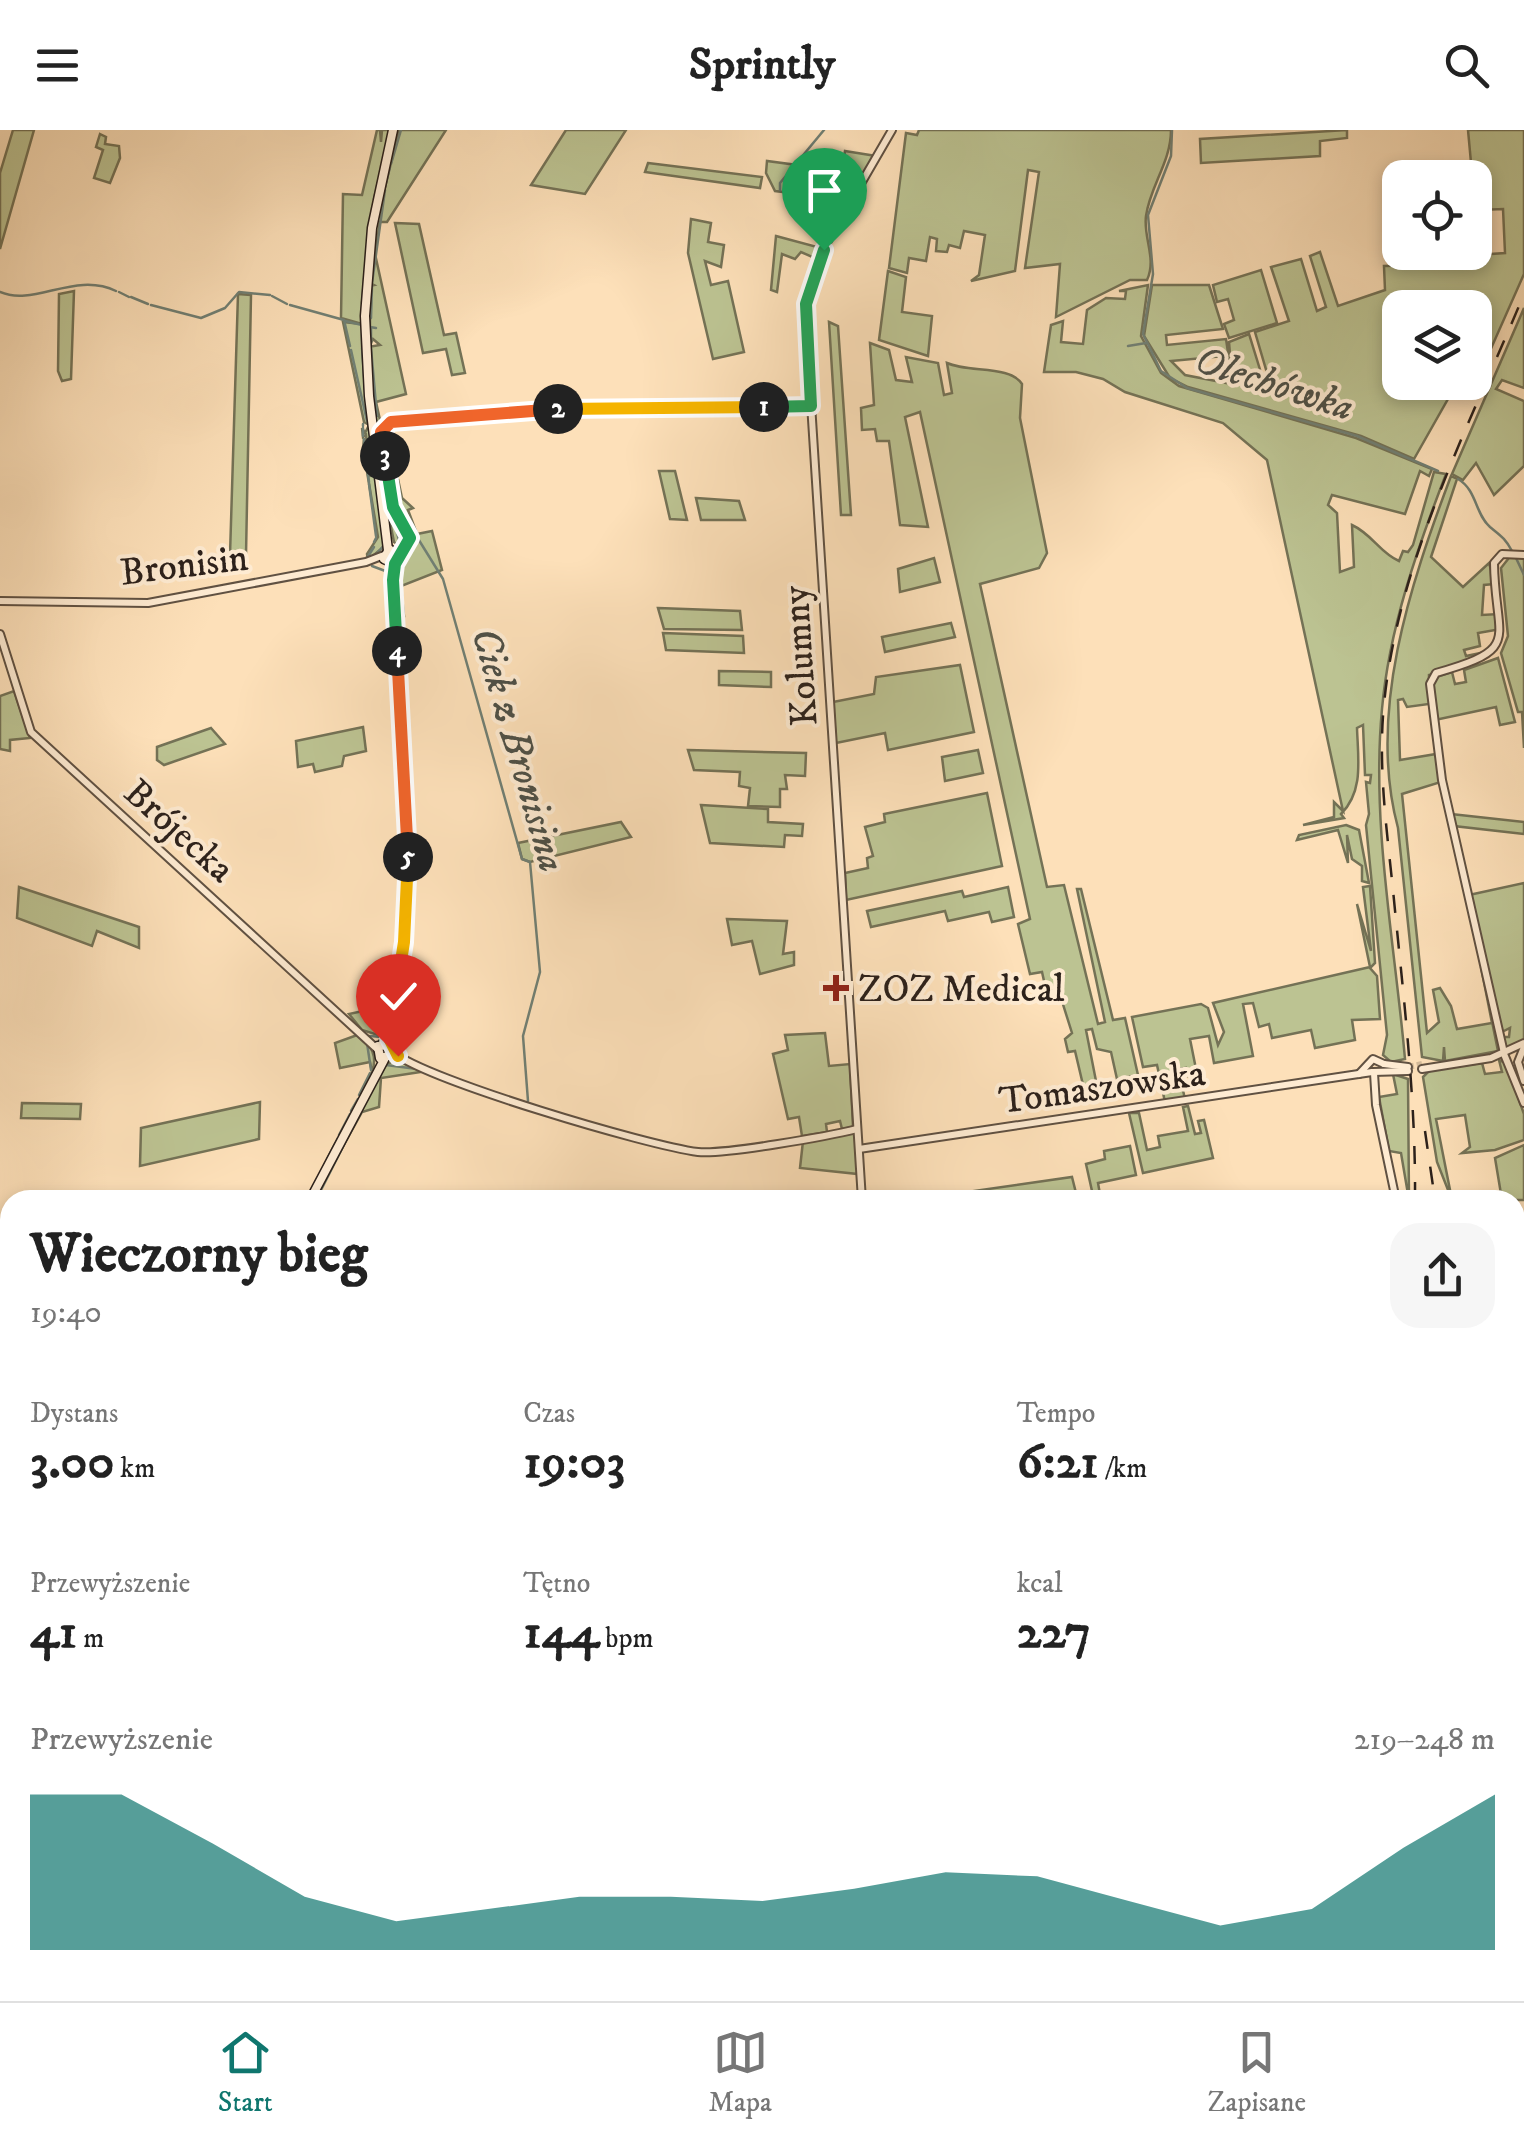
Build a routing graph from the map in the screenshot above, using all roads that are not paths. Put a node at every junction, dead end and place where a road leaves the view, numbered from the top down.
1 (892, 130) edge
2 (394, 132) edge
3 (811, 406) junction
4 (1516, 554) edge
5 (392, 556) junction
6 (0, 601) edge
7 (0, 634) edge
8 (1524, 1045) edge
9 (384, 1051) junction
10 (1506, 1054) junction
11 (1422, 1067) tunnel mouth
12 (1376, 1069) junction
13 (1408, 1069) tunnel mouth
14 (1524, 1081) edge
15 (1524, 1103) edge
16 (857, 1128) junction
17 (859, 1148) junction
18 (315, 1190) edge
19 (861, 1190) edge
20 (1394, 1190) edge

1 - 3 street, Kolumny
2 - 5 main road
3 - 5 street, Bronisin
3 - 16 street, Kolumny
4 - 10 street
5 - 6 street, Bronisin
5 - 9 main road
7 - 9 street, Brójecka
8 - 10 street
9 - 16 street
9 - 18 main road
10 - 11 street
10 - 14 street
10 - 15 street
12 - 13 street, Tomaszowska
12 - 17 street, Tomaszowska
12 - 20 street
16 - 17 street, Kolumny
17 - 19 street, Kolumny

